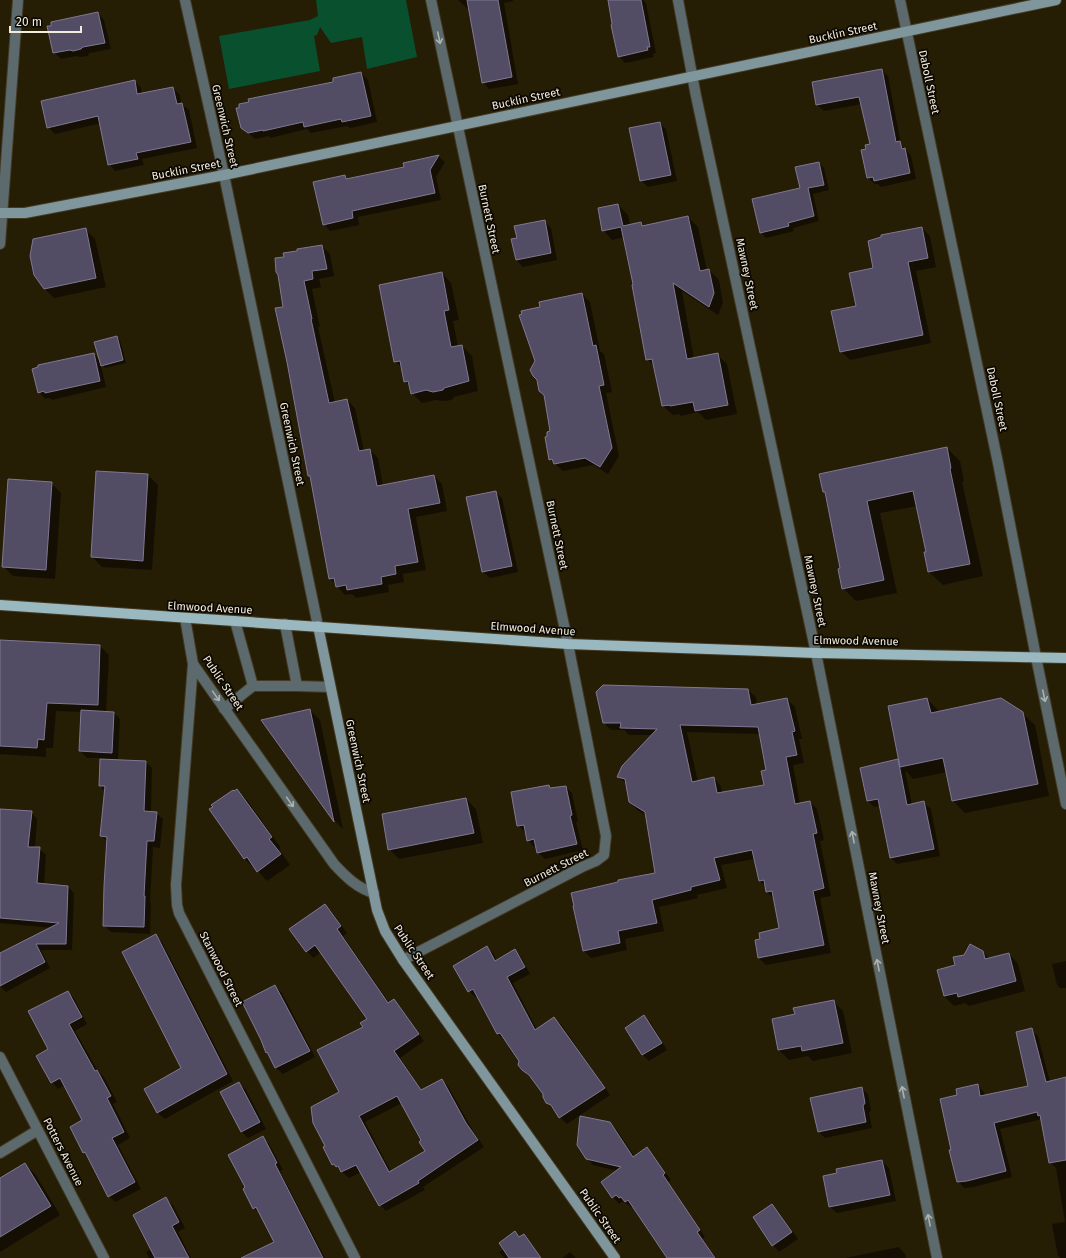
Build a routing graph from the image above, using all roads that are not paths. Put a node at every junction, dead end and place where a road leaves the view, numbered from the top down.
1 (18, 0) edge
2 (185, 0) edge
3 (431, 0) edge
4 (678, 0) edge
5 (900, 0) edge
6 (1056, 0) edge
7 (906, 32) junction
8 (693, 77) junction
9 (457, 125) junction
10 (224, 175) junction
11 (1, 213) edge
12 (0, 244) edge
13 (0, 605) edge
14 (185, 618) junction
15 (235, 621) junction
16 (285, 624) junction
17 (318, 626) junction
18 (568, 644) junction
19 (816, 653) junction
20 (1036, 658) junction
21 (1066, 658) edge
22 (193, 664) junction
23 (253, 686) junction
24 (297, 686) junction
25 (330, 687) junction
26 (224, 708) junction
27 (1066, 804) edge
28 (374, 893) junction
29 (403, 960) junction
30 (0, 1057) edge
31 (38, 1130) junction
32 (0, 1154) edge
33 (104, 1258) edge
34 (355, 1258) edge
35 (615, 1258) edge
36 (937, 1258) edge

1 - 11 street
2 - 10 street, Greenwich Street
3 -> 9 street, Burnett Street
4 - 8 street, Mawney Street
5 - 7 street, Daboll Street
6 - 7 street, Bucklin Street
7 - 8 street, Bucklin Street
7 - 20 street, Daboll Street
8 - 9 street, Bucklin Street
8 - 19 street, Mawney Street
9 - 10 street, Bucklin Street
9 - 18 street, Burnett Street
10 - 11 street, Bucklin Street
10 - 17 street, Greenwich Street
11 - 12 street
13 - 14 main road, Elmwood Avenue
14 - 15 main road, Elmwood Avenue
14 - 22 street, Public Street
15 - 16 main road, Elmwood Avenue
15 - 23 street
16 - 17 main road, Elmwood Avenue
16 - 24 street
17 - 18 main road, Elmwood Avenue
17 - 25 street, Greenwich Street
18 - 19 main road, Elmwood Avenue
18 - 29 street, Burnett Street
19 - 20 main road, Elmwood Avenue
36 -> 19 street, Mawney Street
20 - 21 main road, Elmwood Avenue
20 -> 27 street, Daboll Street
22 -> 26 street, Public Street
22 - 34 street, Stanwood Street
23 - 24 street
23 - 26 street
24 - 25 street
25 - 28 street, Greenwich Street
26 -> 28 street, Public Street
28 - 29 street, Public Street
29 - 35 street, Public Street
30 - 31 street, Potters Avenue
31 - 32 street
31 - 33 street, Potters Avenue

